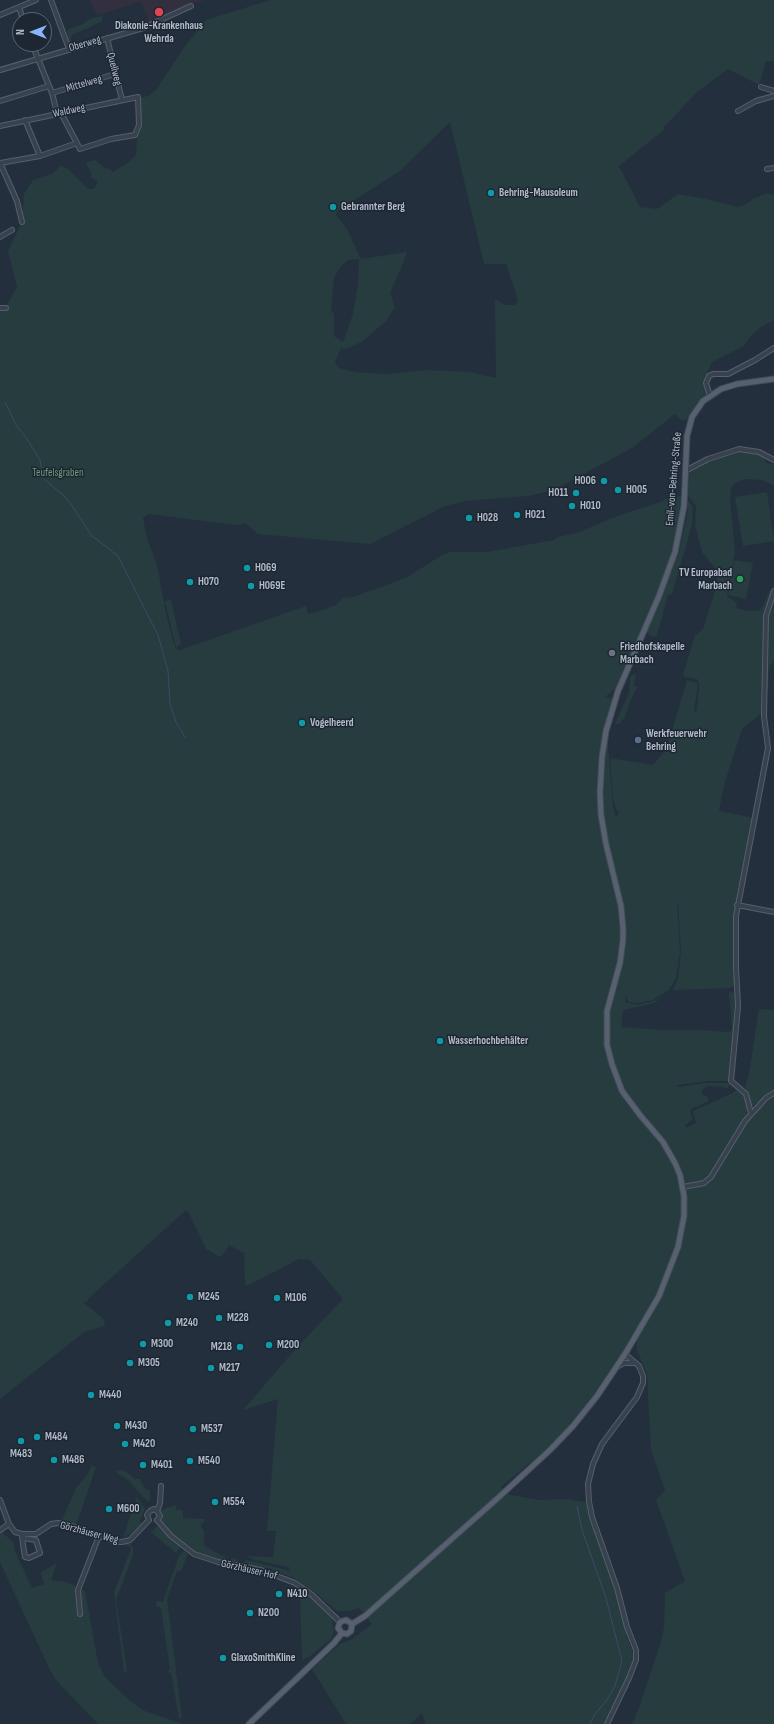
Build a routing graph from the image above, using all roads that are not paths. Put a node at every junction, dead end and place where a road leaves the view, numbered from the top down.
1 (36, 0) edge
2 (51, 0) edge
3 (191, 6) dead end
4 (19, 7) junction
5 (21, 12) edge
6 (0, 15) edge
7 (107, 38) junction
8 (68, 49) junction
9 (35, 52) edge
10 (37, 58) junction
11 (0, 70) edge
12 (115, 74) junction
13 (49, 86) junction
14 (761, 87) dead end
15 (774, 91) edge
16 (52, 93) junction
17 (774, 96) edge
18 (122, 100) junction
19 (0, 101) edge
20 (738, 111) dead end
21 (59, 113) junction
22 (25, 120) junction
23 (0, 126) edge
24 (77, 143) junction
25 (40, 156) junction
26 (0, 163) edge
27 (774, 168) edge
28 (767, 169) dead end
29 (22, 222) dead end
30 (12, 230) dead end
31 (0, 238) edge
32 (0, 308) edge
33 (6, 308) dead end
34 (774, 348) edge
35 (774, 379) edge
36 (710, 396) junction
37 (774, 460) edge
38 (685, 471) junction
39 (774, 591) edge
40 (738, 905) junction
41 (774, 912) edge
42 (774, 1093) edge
43 (751, 1113) junction
44 (682, 1187) junction
45 (625, 1354) junction
46 (636, 1363) junction
47 (616, 1367) junction
48 (160, 1486) dead end
49 (0, 1500) edge
50 (157, 1511) junction
51 (149, 1520) junction
52 (157, 1520) junction
53 (9, 1524) junction
54 (0, 1530) edge
55 (23, 1536) junction
56 (99, 1536) junction
57 (80, 1614) dead end
58 (340, 1622) junction
59 (352, 1624) junction
60 (342, 1633) junction
61 (249, 1724) edge
62 (607, 1724) edge

1 - 4 street
2 - 8 street
3 - 7 street, Oberweg
4 - 5 street
4 - 6 street
7 - 8 street, Oberweg
7 - 12 street, Quellweg
8 - 10 street, Oberweg
9 - 10 street
10 - 11 street, Oberweg
10 - 13 street
12 - 16 street, Mittelweg
12 - 18 street, Quellweg
13 - 16 street
13 - 19 street, Mittelweg
14 - 15 street
16 - 21 street
17 - 20 street
18 - 21 street, Waldweg
18 - 24 street, Waldweg
21 - 22 street, Waldweg
21 - 24 street
22 - 23 street, Waldweg
22 - 25 street
24 - 25 street
25 - 26 street
26 - 29 street
27 - 28 street
30 - 31 street
32 - 33 street
34 - 36 street
35 - 36 main road, Emil-von-Behring-Straße
36 - 38 main road, Emil-von-Behring-Straße
37 - 38 street
38 - 44 main road, Emil-von-Behring-Straße
39 - 40 street
40 - 41 street
40 - 43 street
42 - 43 street
43 - 44 street
44 - 45 main road, Emil-von-Behring-Straße
45 - 46 street
45 - 47 main road, Emil-von-Behring-Straße
46 - 47 street
46 - 62 street
47 - 59 main road, Emil-von-Behring-Straße
48 - 50 street
49 - 53 street
50 - 51 street
50 - 52 street
51 - 52 street
51 - 56 street, Görzhäuser Weg
52 - 58 street, Görzhäuser Hof
53 - 54 street
53 - 55 street
55 - 55 street
55 - 56 street, Görzhäuser Weg
56 - 57 street
58 - 59 main road
58 - 60 main road
59 - 60 main road
60 - 61 main road

